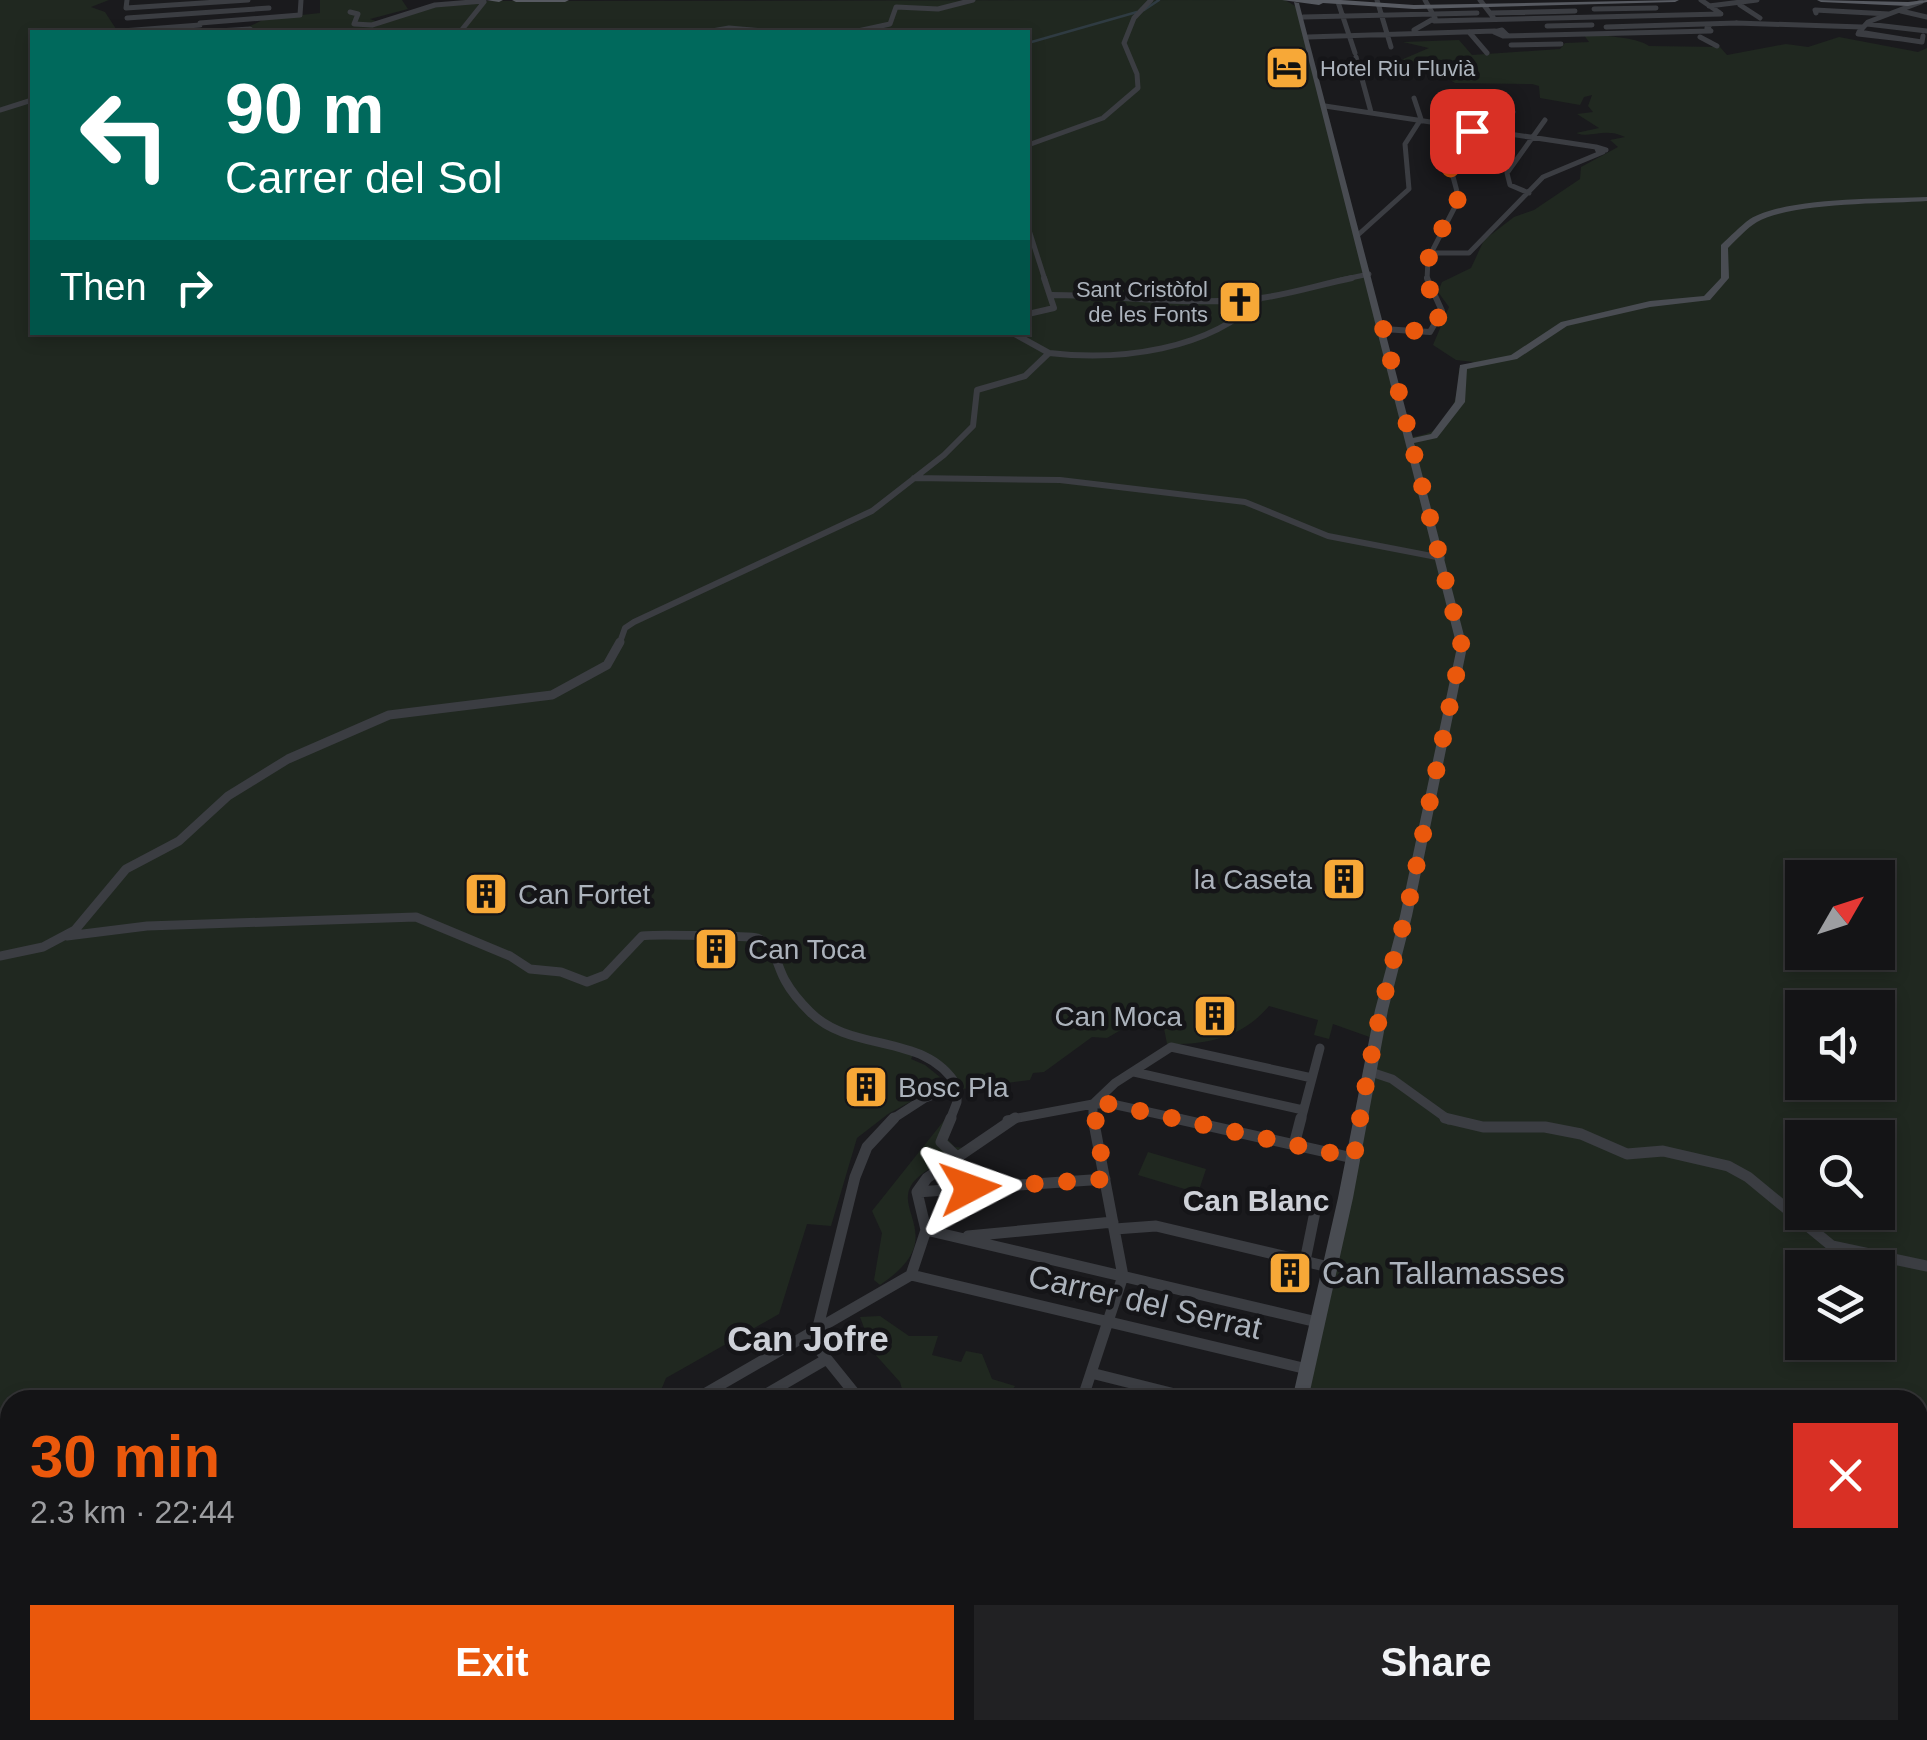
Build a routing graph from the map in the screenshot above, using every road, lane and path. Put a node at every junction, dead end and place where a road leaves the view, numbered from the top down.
1 (127, 0) edge
2 (248, 0) edge
3 (269, 0) edge
4 (301, 0) edge
5 (516, 0) edge
6 (566, 0) edge
7 (973, 0) edge
8 (1151, 0) edge
9 (1675, 0) edge
10 (1702, 0) edge
11 (1757, 0) edge
12 (1822, 0) edge
13 (489, 1) edge
14 (1925, 1) edge
15 (204, 2) edge
16 (1336, 2) edge
17 (1379, 3) edge
18 (1653, 3) edge
19 (1737, 3) junction
20 (1301, 4) edge
21 (1902, 5) edge
22 (1472, 6) edge
23 (1710, 6) junction
24 (269, 8) junction
25 (1431, 10) edge
26 (1574, 10) dead end
27 (350, 12) dead end
28 (202, 13) junction
29 (1486, 13) edge
30 (1594, 13) junction
31 (1816, 13) dead end
32 (1722, 14) junction
33 (1889, 14) junction
34 (1343, 16) junction
35 (1384, 16) junction
36 (1584, 16) junction
37 (1637, 16) junction
38 (1665, 16) junction
39 (1927, 17) edge
40 (127, 18) dead end
41 (269, 18) junction
42 (1540, 18) junction
43 (1760, 18) dead end
44 (1737, 23) junction
45 (1592, 25) junction
46 (1547, 26) junction
47 (200, 28) edge
48 (1748, 28) dead end
49 (1862, 28) junction
50 (148, 30) edge
51 (235, 30) edge
52 (462, 30) edge
53 (716, 30) edge
54 (751, 30) edge
55 (862, 30) edge
56 (1609, 30) junction
57 (1650, 31) junction
58 (1469, 32) junction
59 (1500, 33) junction
60 (1387, 34) junction
61 (1599, 34) junction
62 (1925, 34) edge
63 (1350, 35) junction
64 (1554, 35) junction
65 (1719, 36) dead end
66 (1308, 37) junction
67 (1706, 37) junction
68 (1717, 46) dead end
69 (1391, 47) dead end
70 (1905, 49) dead end
71 (1486, 53) dead end
72 (1414, 98) dead end
73 (1446, 99) dead end
74 (30, 101) edge
75 (1326, 106) junction
76 (1482, 107) dead end
77 (0, 110) edge
78 (1371, 112) junction
79 (1513, 112) dead end
80 (1421, 118) junction
81 (1545, 120) dead end
82 (1445, 122) junction
83 (1474, 126) junction
84 (1505, 131) junction
85 (1537, 136) junction
86 (1030, 144) edge
87 (1603, 152) joint
88 (1530, 192) junction
89 (1927, 199) edge
90 (1030, 233) edge
91 (1358, 234) junction
92 (1430, 252) junction
93 (1369, 274) junction
94 (1052, 296) junction
95 (1262, 298) junction
96 (1030, 314) edge
97 (1383, 328) junction
98 (1016, 335) edge
99 (1049, 353) junction
100 (1411, 441) junction
101 (914, 478) junction
102 (1442, 558) junction
103 (64, 936) junction
104 (0, 956) edge
105 (1320, 1048) dead end
106 (1367, 1070) junction
107 (1134, 1072) junction
108 (1312, 1078) junction
109 (958, 1086) junction
110 (1093, 1104) junction
111 (1304, 1110) junction
112 (1294, 1145) junction
113 (958, 1158) junction
114 (1354, 1158) junction
115 (1105, 1179) junction
116 (917, 1192) junction
117 (1317, 1202) dead end
118 (1114, 1226) junction
119 (926, 1230) junction
120 (960, 1237) junction
121 (1304, 1261) junction
122 (1927, 1266) edge
123 (1329, 1267) junction
124 (911, 1275) junction
125 (1123, 1276) junction
126 (1109, 1320) junction
127 (1317, 1322) junction
128 (816, 1328) junction
129 (826, 1360) junction
130 (1307, 1369) junction
131 (1091, 1373) junction
132 (711, 1390) edge
133 (777, 1390) edge
134 (852, 1390) edge
135 (1085, 1390) edge
136 (1158, 1390) edge
137 (1302, 1390) edge

1 - 15 street
2 - 15 street
3 - 24 street
4 - 41 street
5 - 6 main road
7 - 55 street
8 - 86 street
9 - 18 main road
10 - 23 street
11 - 19 street
12 - 21 main road
13 - 27 street
13 - 52 street
14 - 21 main road
15 - 28 street
16 - 17 main road
16 - 20 main road
16 - 34 street
17 - 25 main road
17 - 35 street
18 - 29 main road
18 - 30 street
18 - 38 street
19 - 23 street
19 - 43 street
20 - 34 street
20 - 66 main road
21 - 33 street
21 - 39 street
22 - 25 main road
22 - 29 main road
22 - 29 street
23 - 32 street
24 - 28 street
24 - 41 street
25 - 29 street
25 - 35 street
25 - 60 street
26 - 29 street
28 - 40 street
28 - 47 street
29 - 42 street
29 - 59 street
30 - 36 street
30 - 37 street
30 - 56 street
31 - 33 street
32 - 38 street
32 - 44 street
33 - 49 street
34 - 35 street
34 - 63 street
35 - 60 street
36 - 42 street
36 - 45 street
37 - 38 street
37 - 57 street
41 - 47 street
42 - 46 street
44 - 48 street
44 - 49 street
44 - 57 street
45 - 46 street
45 - 61 street
46 - 64 street
47 - 50 street
47 - 51 street
49 - 62 street
49 - 62 street
49 - 70 street
53 - 54 street
56 - 57 street
56 - 61 street
57 - 67 street
58 - 59 street
58 - 60 street
58 - 71 street
59 - 64 street
59 - 64 street
60 - 63 street
60 - 69 street
61 - 64 street
63 - 66 street
63 - 78 street
65 - 67 street
66 - 75 main road
67 - 68 street
72 - 80 street
73 - 82 street
74 - 77 street
75 - 78 street
75 - 91 main road
76 - 83 street
78 - 80 street
79 - 84 street
80 - 82 street
80 - 91 street
81 - 85 street
82 - 83 street
83 - 84 street
83 - 92 street
84 - 85 street
85 - 87 street
85 - 88 street
87 - 88 street
88 - 92 street
89 - 100 main road
90 - 94 street
91 - 93 main road
92 - 97 street
93 - 95 street
93 - 97 main road
94 - 95 street
94 - 96 street
95 - 99 street
97 - 100 main road
98 - 99 street
99 - 101 street
100 - 102 main road
101 - 102 street
101 - 103 street
102 - 106 main road
103 - 104 street
103 - 109 street
105 - 108 street
106 - 114 main road
106 - 122 street
107 - 108 street
107 - 110 street
107 - 111 street
108 - 111 street
109 - 113 street
109 - 128 street
110 - 112 street
110 - 113 street
110 - 115 street
111 - 112 street
112 - 114 street
113 - 116 street
114 - 123 main road
115 - 116 street
115 - 118 street
116 - 119 street
117 - 121 street
118 - 120 street
118 - 121 street
118 - 125 street
119 - 120 street
119 - 124 street
120 - 125 street
121 - 123 street
123 - 127 main road
124 - 126 street, Carrer del Serrat
124 - 128 street
125 - 126 street
125 - 127 street
126 - 130 street, Carrer del Serrat
126 - 131 street
127 - 130 main road
128 - 129 street
128 - 132 street
129 - 133 street
129 - 134 street
130 - 137 main road
131 - 135 street
131 - 136 street

